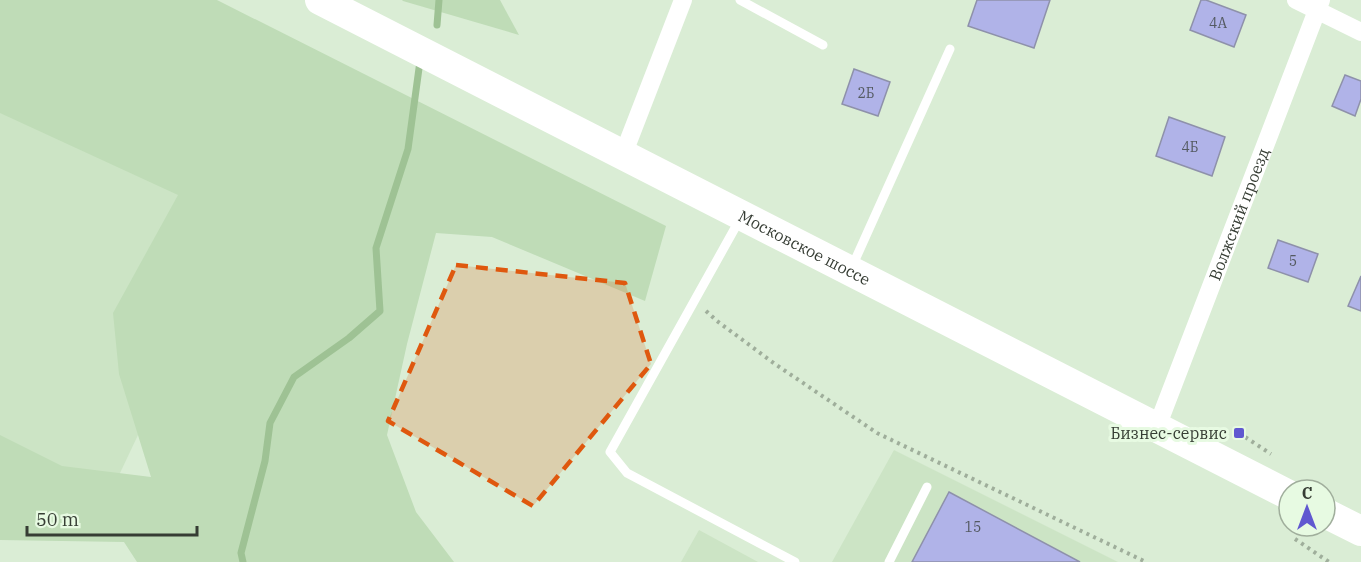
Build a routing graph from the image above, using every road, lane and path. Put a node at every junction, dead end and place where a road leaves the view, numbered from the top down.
1 (320, 0) edge
2 (683, 0) edge
3 (740, 0) edge
4 (1296, 0) edge
5 (1319, 5) edge
6 (1361, 32) edge
7 (823, 45) dead end
8 (950, 49) dead end
9 (623, 154) junction
10 (742, 215) junction
11 (850, 271) junction
12 (695, 301) junction
13 (1157, 427) junction
14 (927, 487) dead end
15 (1277, 489) edge
16 (1337, 519) edge
17 (1361, 531) edge
18 (1295, 539) dead end
19 (795, 562) edge
20 (889, 562) edge
21 (1146, 562) edge
22 (1329, 562) edge

1 - 9 main road, Московское шоссе
2 - 9 street
3 - 7 lane
4 - 5 street
5 - 6 street
5 - 13 street, Волжский проезд
8 - 11 lane
9 - 10 main road, Московское шоссе
10 - 11 main road, Московское шоссе
10 - 12 lane
11 - 13 main road, Московское шоссе
12 - 19 lane
12 - 21 path
13 - 15 main road, Московское шоссе
14 - 20 lane
16 - 17 main road
18 - 22 path

